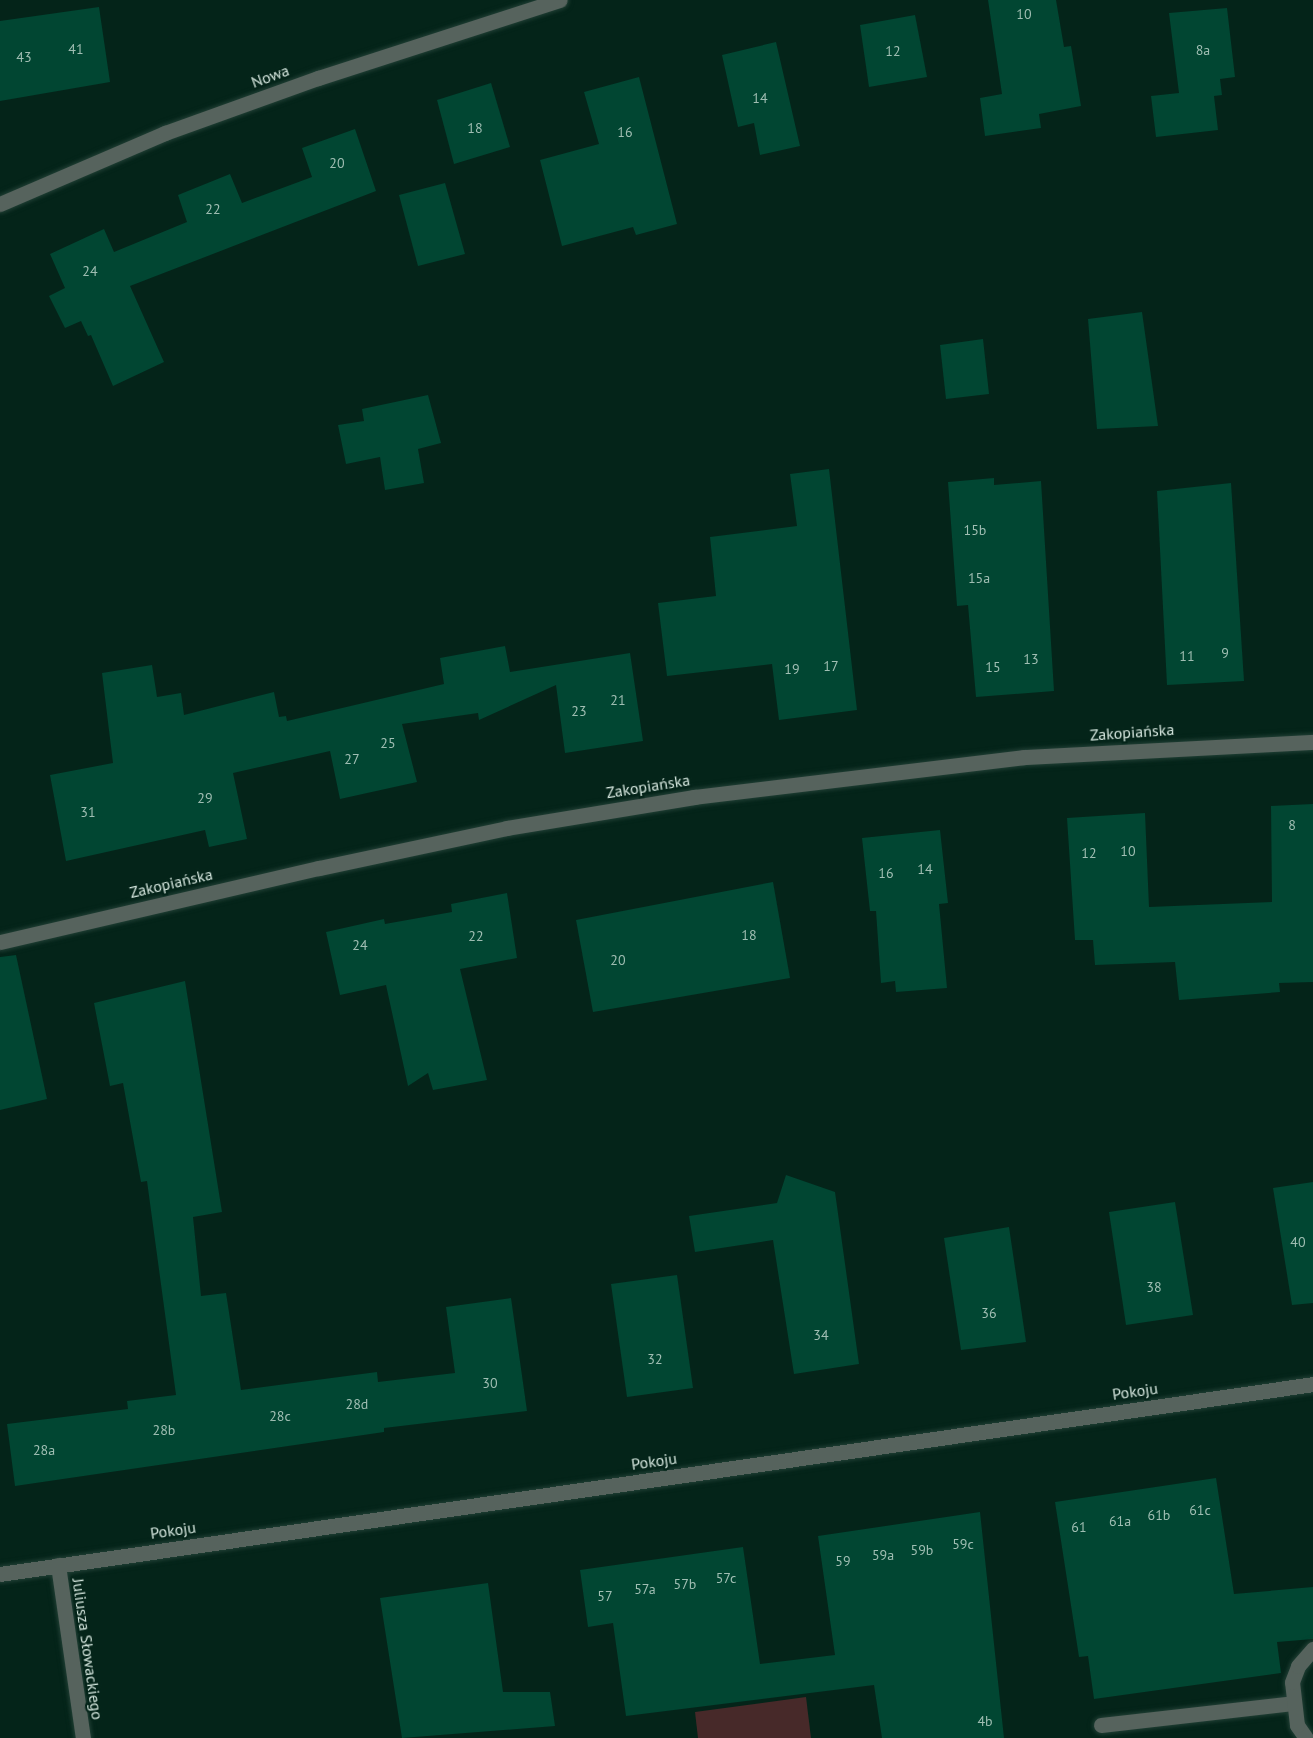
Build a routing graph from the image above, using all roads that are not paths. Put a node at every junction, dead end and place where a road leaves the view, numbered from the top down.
1 (560, 0) edge
2 (0, 204) edge
3 (1313, 742) edge
4 (0, 942) edge
5 (1313, 1384) edge
6 (58, 1565) junction
7 (0, 1574) edge
8 (1313, 1649) edge
9 (1293, 1703) junction
10 (1101, 1725) dead end
11 (83, 1738) edge
12 (1306, 1738) edge

1 - 2 street, Nowa
3 - 4 street, Zakopiańska
5 - 6 street, Pokoju
6 - 7 street, Pokoju
6 - 11 street, Juliusza Słowackiego
8 - 9 street
9 - 10 street
9 - 12 street

